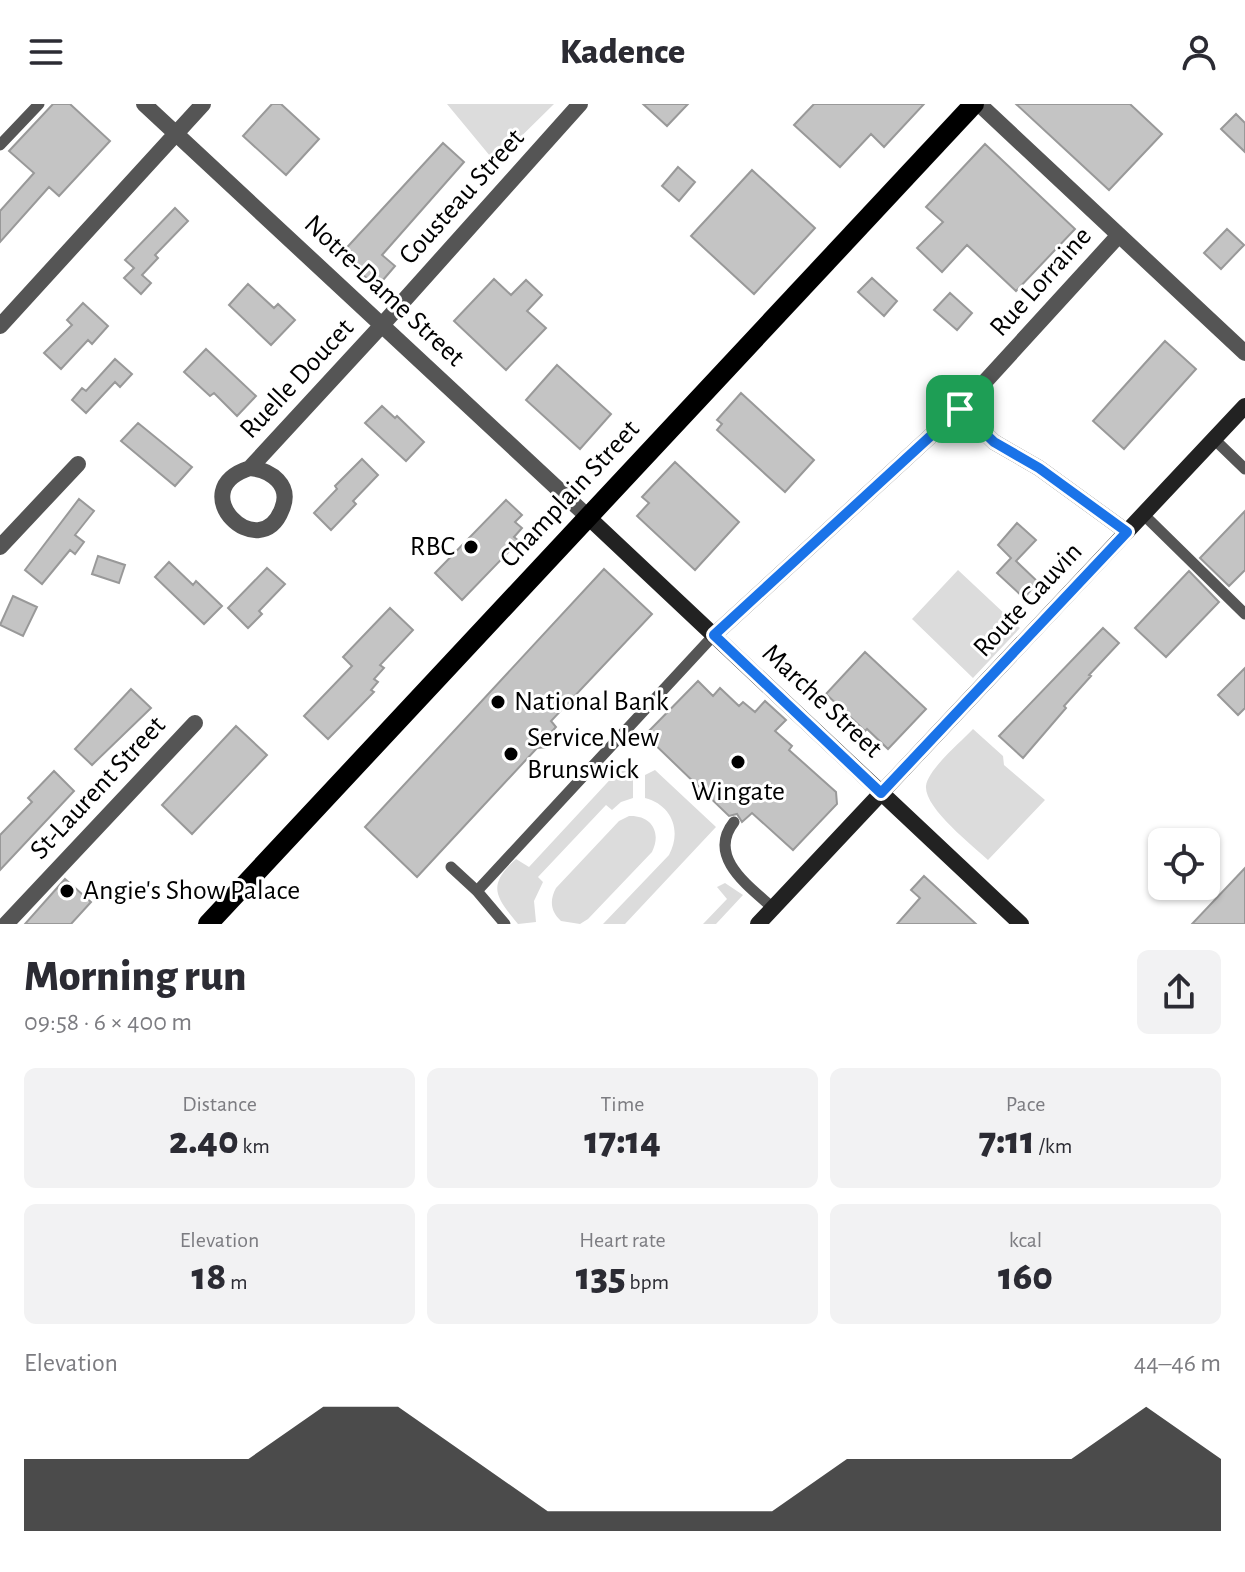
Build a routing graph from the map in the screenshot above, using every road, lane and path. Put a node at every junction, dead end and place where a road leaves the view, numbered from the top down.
1 (39, 104) edge
2 (144, 104) edge
3 (203, 104) edge
4 (580, 104) edge
5 (976, 104) edge
6 (176, 134) junction
7 (0, 145) edge
8 (1119, 235) junction
9 (382, 325) junction
10 (0, 326) edge
11 (1245, 353) edge
12 (1245, 406) edge
13 (960, 409) junction
14 (1214, 439) junction
15 (78, 464) dead end
16 (250, 468) dead end
17 (1245, 469) edge
18 (1143, 514) junction
19 (587, 516) junction
20 (1127, 532) junction
21 (0, 547) edge
22 (1245, 614) edge
23 (714, 635) junction
24 (195, 723) dead end
25 (881, 793) junction
26 (734, 822) dead end
27 (451, 867) dead end
28 (477, 891) junction
29 (773, 908) junction
30 (6, 924) edge
31 (208, 924) edge
32 (505, 924) edge
33 (758, 924) edge
34 (1021, 924) edge

1 - 7 lane
2 - 6 street, Notre-Dame Street
3 - 6 street
4 - 9 street, Cousteau Street
5 - 8 street
5 - 19 main road, Champlain Street
6 - 9 street, Notre-Dame Street
6 - 10 street
8 - 11 street, Rue Lorraine
8 - 13 street, Rue Lorraine
9 - 16 street, Ruelle Doucet
9 - 19 street, Notre-Dame Street
12 - 14 street, Route Gauvin
13 - 20 street
13 - 23 street, Rue Lorraine
14 - 17 lane
14 - 18 street, Route Gauvin
15 - 21 street
18 - 20 street, Route Gauvin
18 - 22 lane
19 - 23 street, Marche Street
19 - 31 main road, Champlain Street
20 - 25 street, Route Gauvin
23 - 25 street, Marche Street
23 - 28 lane
24 - 30 street, St-Laurent Street
25 - 29 street, Route Gauvin
25 - 34 street, Marche Street
26 - 29 lane
27 - 28 lane
28 - 32 lane
29 - 33 street, Route Gauvin

